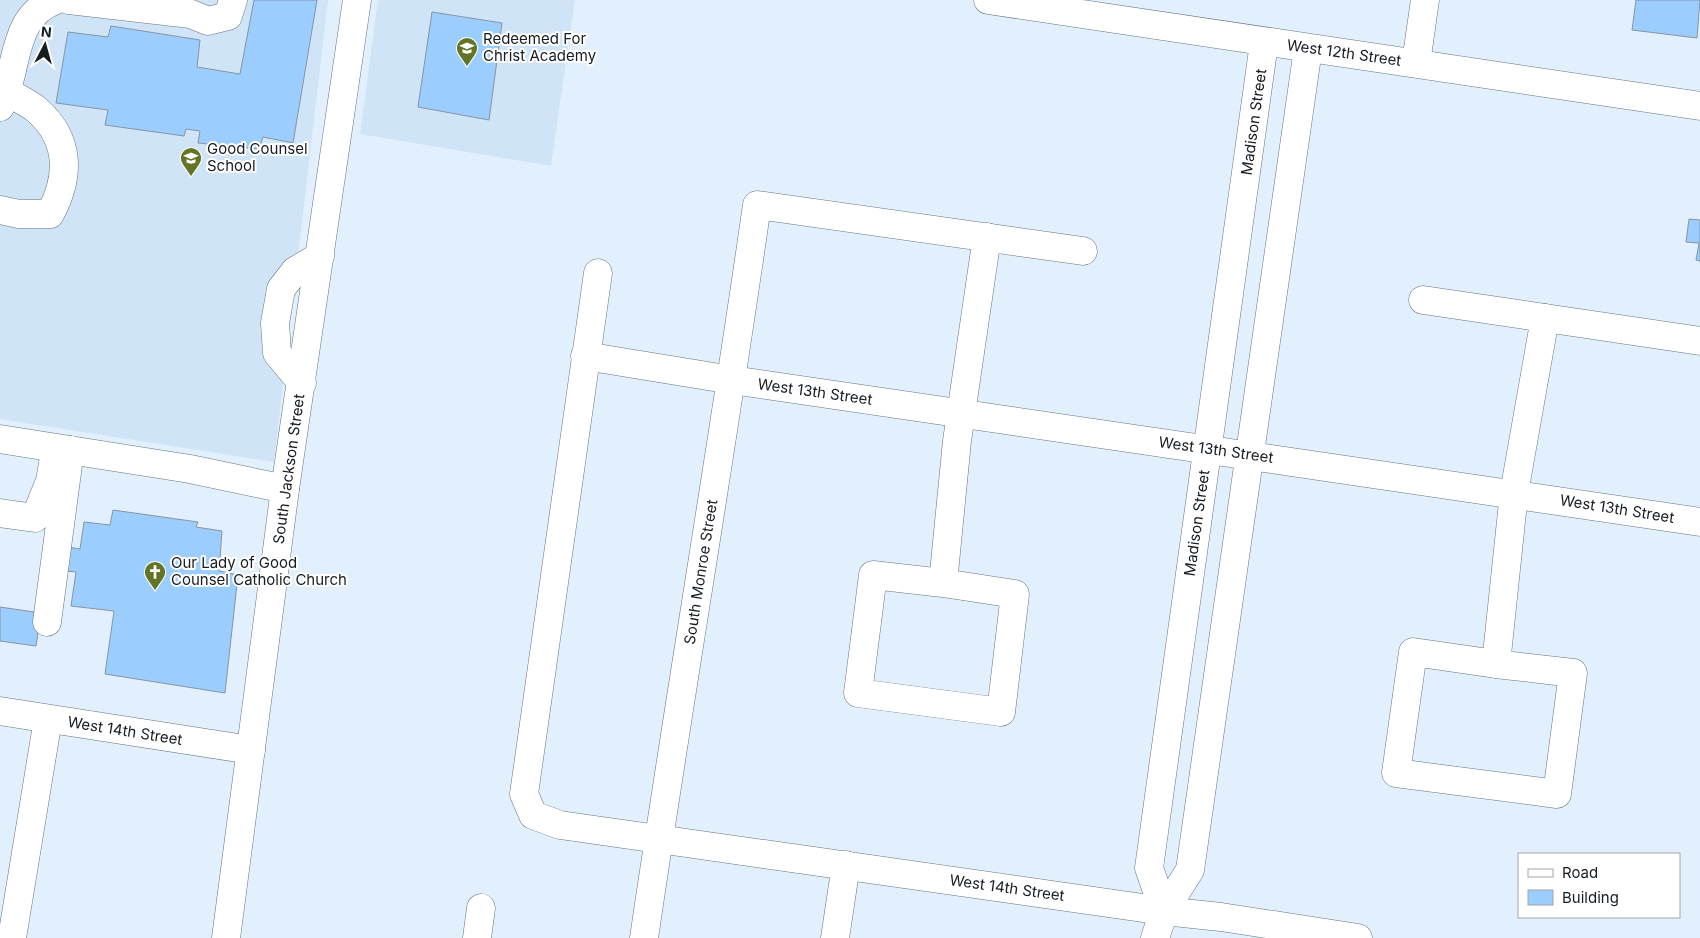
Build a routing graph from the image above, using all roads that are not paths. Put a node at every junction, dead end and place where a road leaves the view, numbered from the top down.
1 (56, 0) edge
2 (69, 0) edge
3 (233, 0) edge
4 (357, 0) edge
5 (988, 0) edge
6 (1425, 0) edge
7 (191, 7) edge
8 (1264, 43) junction
9 (1308, 49) junction
10 (1416, 63) junction
11 (4, 100) edge
12 (1700, 106) edge
13 (0, 210) edge
14 (987, 237) junction
15 (1083, 251) dead end
16 (598, 273) dead end
17 (1423, 300) dead end
18 (1545, 318) junction
19 (1700, 341) edge
20 (585, 356) junction
21 (732, 380) junction
22 (961, 413) junction
23 (0, 439) edge
24 (1208, 448) junction
25 (63, 449) junction
26 (1251, 455) junction
27 (285, 489) junction
28 (1514, 493) junction
29 (0, 513) edge
30 (1700, 522) edge
31 (942, 583) junction
32 (47, 622) dead end
33 (1496, 664) junction
34 (0, 711) edge
35 (48, 719) junction
36 (251, 750) junction
37 (657, 838) junction
38 (846, 865) junction
39 (481, 908) dead end
40 (1164, 911) junction
41 (12, 938) edge
42 (226, 938) edge
43 (477, 938) edge
44 (644, 938) edge
45 (835, 938) edge
46 (1155, 938) edge
47 (1358, 938) edge

1 - 11 street
2 - 7 street
3 - 7 street
4 - 27 street, South Jackson Street
5 - 8 street, West 12th Street
6 - 10 street
8 - 9 street, West 12th Street
8 - 24 street, Madison Street
9 - 10 street, West 12th Street
9 - 26 street
10 - 12 street, West 12th Street
11 - 13 street
14 - 15 street
14 - 21 street, South Monroe Street
14 - 22 street
16 - 20 street, West 14th Street
17 - 18 street
18 - 19 street
18 - 28 street
20 - 21 street, West 13th Street
20 - 37 street, West 14th Street
21 - 22 street, West 13th Street
21 - 37 street, South Monroe Street
22 - 24 street, West 13th Street
22 - 31 street
23 - 25 street
24 - 26 street, West 13th Street
24 - 40 street, Madison Street
25 - 27 street
25 - 29 street
25 - 32 street
26 - 28 street, West 13th Street
26 - 40 street
27 - 36 street, South Jackson Street
28 - 30 street, West 13th Street
28 - 33 street
31 - 31 street
33 - 33 street
34 - 35 street, West 14th Street
35 - 36 street, West 14th Street
35 - 41 street
36 - 42 street, South Jackson Street
37 - 38 street, West 14th Street
37 - 44 street, South Monroe Street
38 - 40 street, West 14th Street
38 - 45 street
39 - 43 street
40 - 46 street
40 - 47 street, West 14th Street

